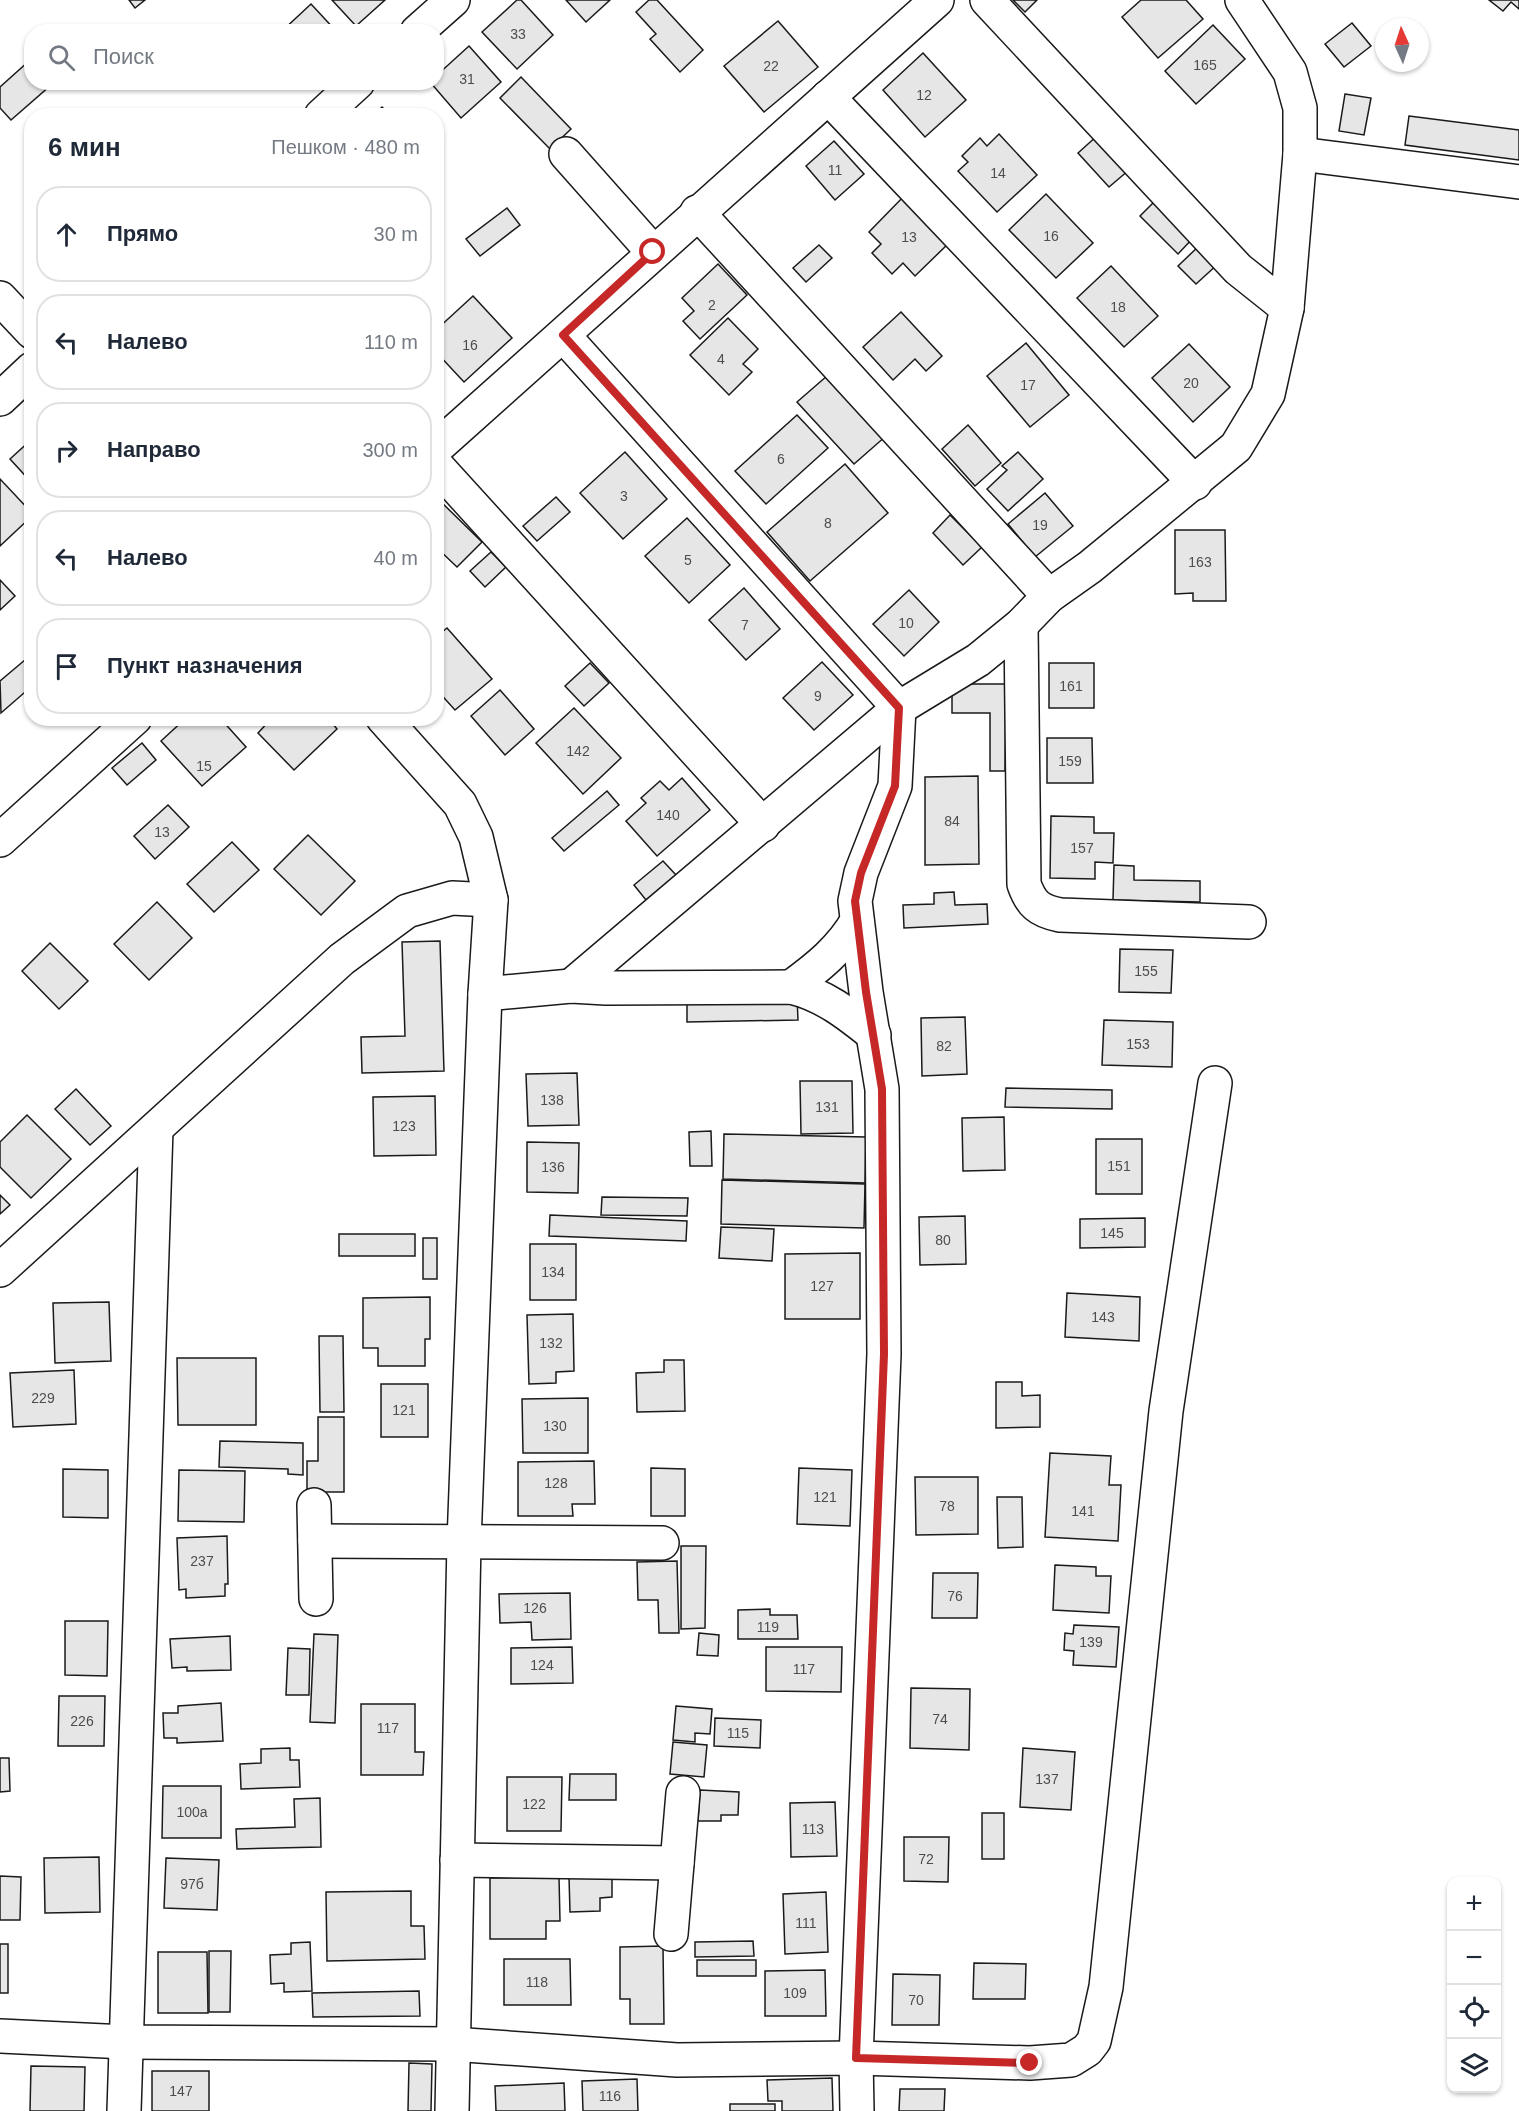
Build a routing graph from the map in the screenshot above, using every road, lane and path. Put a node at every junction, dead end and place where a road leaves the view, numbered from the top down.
1 (453, 0) edge
2 (937, 0) edge
3 (987, 0) edge
4 (1242, 0) edge
5 (426, 24) edge
6 (349, 90) edge
7 (828, 97) junction
8 (330, 108) edge
9 (566, 154) dead end
10 (1300, 154) junction
11 (1519, 182) edge
12 (697, 212) junction
13 (653, 252) junction
14 (0, 298) edge
15 (1287, 308) junction
16 (24, 324) edge
17 (563, 335) junction
18 (24, 376) edge
19 (0, 399) edge
20 (444, 441) edge
21 (444, 474) edge
22 (1195, 483) junction
23 (1048, 596) junction
24 (1021, 625) junction
25 (899, 708) junction
26 (126, 726) edge
27 (390, 726) edge
28 (763, 825) junction
29 (0, 840) edge
30 (491, 900) junction
31 (857, 921) junction
32 (1249, 922) dead end
33 (571, 986) junction
34 (791, 987) junction
35 (484, 994) junction
36 (874, 1035) junction
37 (1215, 1083) dead end
38 (156, 1129) junction
39 (0, 1270) edge
40 (314, 1505) dead end
41 (315, 1541) junction
42 (464, 1542) junction
43 (662, 1543) dead end
44 (316, 1599) dead end
45 (683, 1793) dead end
46 (457, 1860) junction
47 (676, 1863) junction
48 (671, 1934) dead end
49 (0, 2036) edge
50 (126, 2042) junction
51 (452, 2044) junction
52 (856, 2058) junction
53 (124, 2111) edge
54 (452, 2111) edge
55 (857, 2111) edge

1 - 5 street
2 - 7 street
3 - 15 street
4 - 10 street
6 - 8 street
7 - 12 street
7 - 22 street
9 - 13 street
10 - 11 street
10 - 15 street
12 - 13 street
12 - 23 street
13 - 17 street
14 - 16 street
15 - 22 street
17 - 20 street
17 - 25 street
18 - 19 street
21 - 28 street
22 - 23 street
23 - 24 street
24 - 25 street
24 - 32 street
25 - 28 street
25 - 31 street
26 - 29 street
27 - 30 street
28 - 33 street
30 - 35 street
30 - 38 street
31 - 34 street
31 - 36 street
33 - 34 street
33 - 35 street
34 - 36 street
35 - 42 street
36 - 52 street
37 - 52 street
38 - 39 street
38 - 50 street
40 - 41 street
41 - 42 street
41 - 44 street
42 - 43 street
42 - 46 street
45 - 47 street
46 - 47 street
46 - 51 street
47 - 48 street
49 - 50 street
50 - 51 street
50 - 53 street
51 - 52 street
51 - 54 street
52 - 55 street

